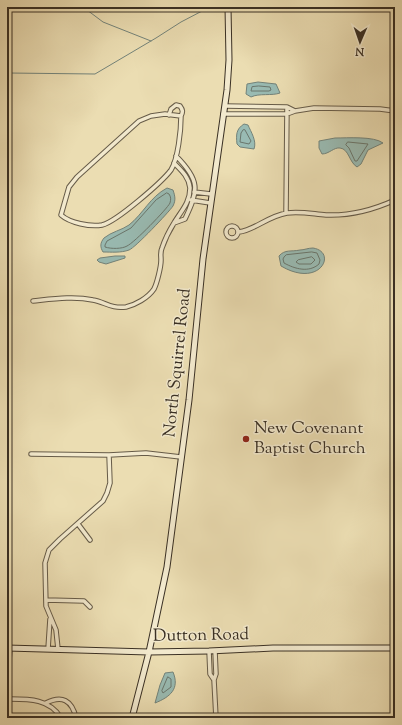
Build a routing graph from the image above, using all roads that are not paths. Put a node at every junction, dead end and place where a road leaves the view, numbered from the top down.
1 (228, 10) edge
2 (225, 106) junction
3 (257, 107) junction
4 (287, 107) junction
5 (295, 111) junction
6 (395, 111) edge
7 (223, 114) junction
8 (257, 114) junction
9 (287, 114) junction
10 (169, 115) junction
11 (181, 116) junction
12 (176, 156) junction
13 (174, 163) junction
14 (190, 192) junction
15 (195, 192) junction
16 (211, 194) junction
17 (188, 200) junction
18 (395, 200) edge
19 (194, 201) junction
20 (210, 203) junction
21 (286, 213) junction
22 (173, 223) junction
23 (239, 232) dead end
24 (33, 301) dead end
25 (31, 454) dead end
26 (109, 455) junction
27 (181, 457) junction
28 (78, 524) junction
29 (90, 540) dead end
30 (46, 600) junction
31 (90, 606) dead end
32 (50, 618) junction
33 (8, 648) edge
34 (395, 648) edge
35 (48, 649) junction
36 (58, 649) junction
37 (212, 651) junction
38 (148, 652) junction
39 (7, 676) edge
40 (7, 699) edge
41 (46, 704) junction
42 (61, 718) edge
43 (76, 718) edge
44 (132, 718) edge
45 (216, 718) edge

1 - 2 street, North Squirrel Road
2 - 3 street
2 - 7 street, North Squirrel Road
3 - 4 street
3 - 8 street
4 - 5 street
4 - 9 street
5 - 6 street
5 - 9 street
7 - 8 street
7 - 16 street, North Squirrel Road
8 - 9 street
9 - 21 street
10 - 11 street
10 - 11 street
10 - 13 street
11 - 12 street
12 - 13 street
12 - 15 street
13 - 14 street
14 - 15 street
14 - 17 street
15 - 16 street
15 - 19 street
16 - 20 street, North Squirrel Road
17 - 19 street
17 - 22 street
18 - 21 street
19 - 20 street
19 - 22 street
20 - 27 street, North Squirrel Road
21 - 23 street
22 - 24 street
25 - 26 street
26 - 27 street
26 - 28 street
27 - 38 street, North Squirrel Road
28 - 29 street
28 - 30 street
30 - 31 street
30 - 32 street
32 - 35 street
32 - 36 street
33 - 35 street, Dutton Road
33 - 39 street
34 - 37 street, Dutton Road
35 - 36 street, Dutton Road
36 - 38 street, Dutton Road
37 - 38 street, Dutton Road
37 - 45 street
38 - 44 street, North Squirrel Road
40 - 41 street
41 - 42 street
41 - 43 street

